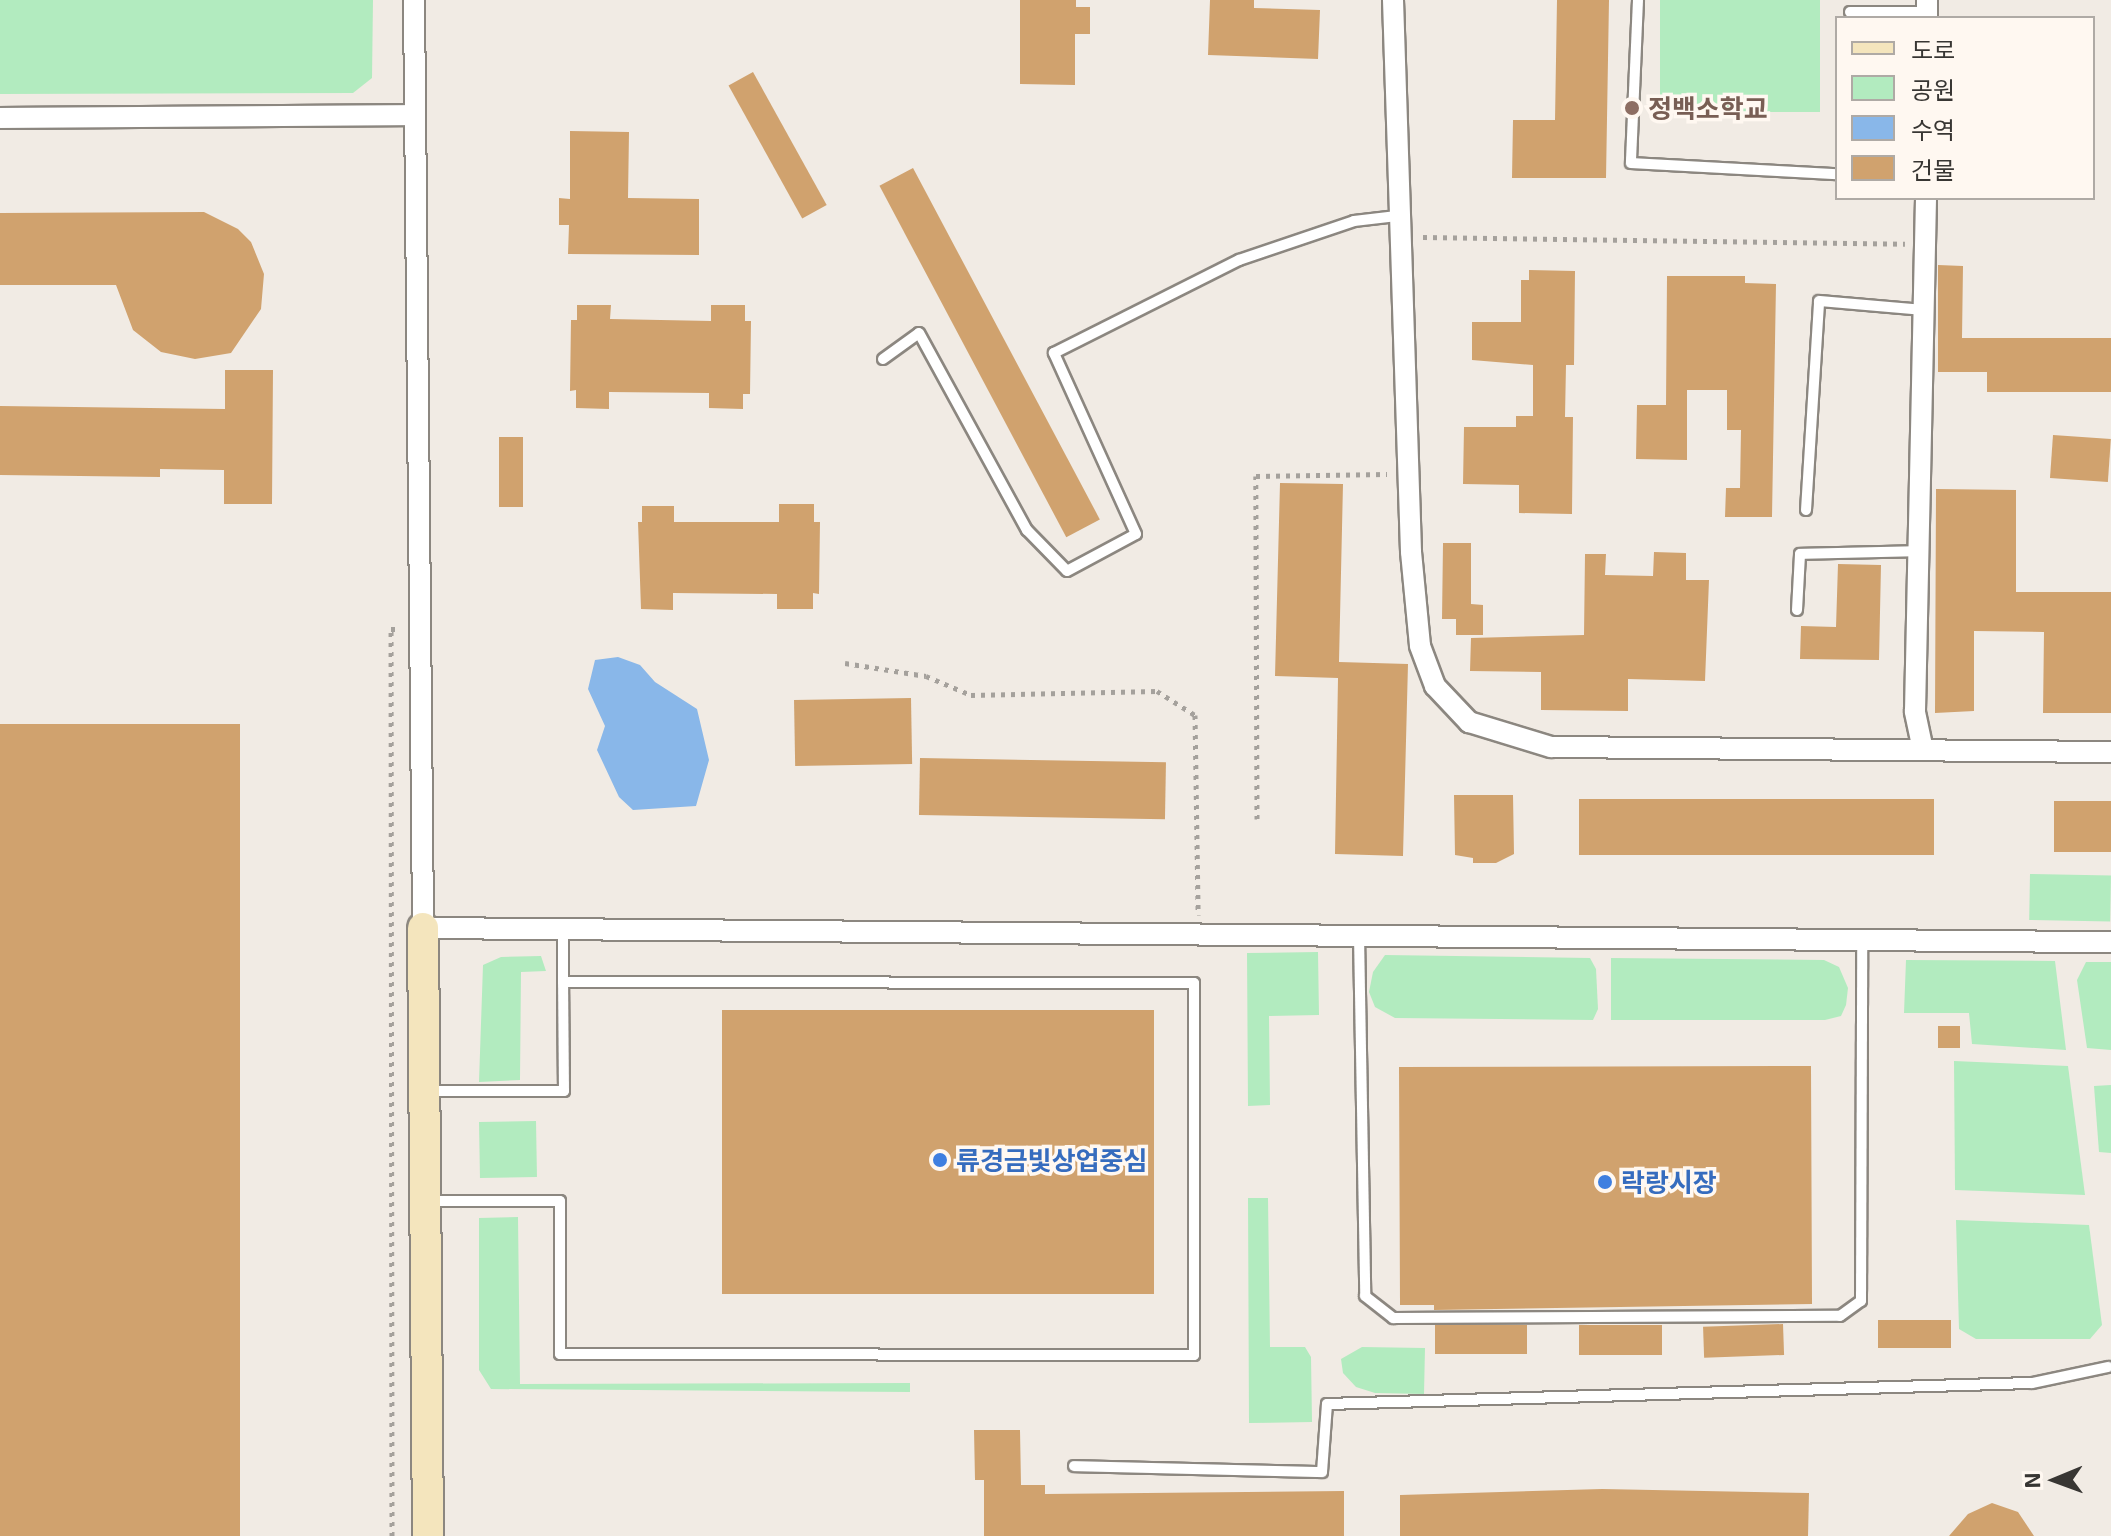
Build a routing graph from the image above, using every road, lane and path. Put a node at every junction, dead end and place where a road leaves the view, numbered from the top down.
1 (414, 0) edge
2 (1393, 0) edge
3 (1638, 0) edge
4 (1850, 0) edge
5 (1927, 10) edge
6 (1850, 15) edge
7 (415, 115) junction
8 (0, 118) edge
9 (1835, 174) edge
10 (1926, 200) edge
11 (1397, 227) junction
12 (1926, 244) junction
13 (1925, 310) junction
14 (883, 359) dead end
15 (1408, 473) junction
16 (1806, 510) dead end
17 (1919, 551) junction
18 (1797, 610) dead end
19 (420, 630) junction
20 (845, 663) dead end
21 (1923, 750) junction
22 (2111, 752) edge
23 (1257, 819) dead end
24 (423, 928) junction
25 (563, 929) junction
26 (1199, 932) junction
27 (1359, 933) junction
28 (1862, 940) junction
29 (2111, 942) edge
30 (563, 982) junction
31 (424, 1091) junction
32 (425, 1201) junction
33 (2108, 1367) dead end
34 (1074, 1466) dead end
35 (392, 1536) edge
36 (428, 1536) edge

1 - 7 street
2 - 11 street
3 - 9 lane
4 - 6 lane
5 - 6 lane
7 - 8 street
7 - 19 street
10 - 12 street
11 - 12 path
11 - 14 lane
11 - 15 street
12 - 13 street
13 - 16 lane
13 - 17 street
15 - 21 street
15 - 23 path
17 - 18 lane
17 - 21 street
19 - 24 street
19 - 35 path
20 - 26 path
21 - 22 street
24 - 25 street
24 - 31 main road
25 - 26 street
25 - 30 lane
26 - 27 street
27 - 28 street
27 - 28 lane
28 - 29 street
30 - 31 lane
30 - 32 lane
31 - 32 main road
32 - 36 main road
33 - 34 lane

